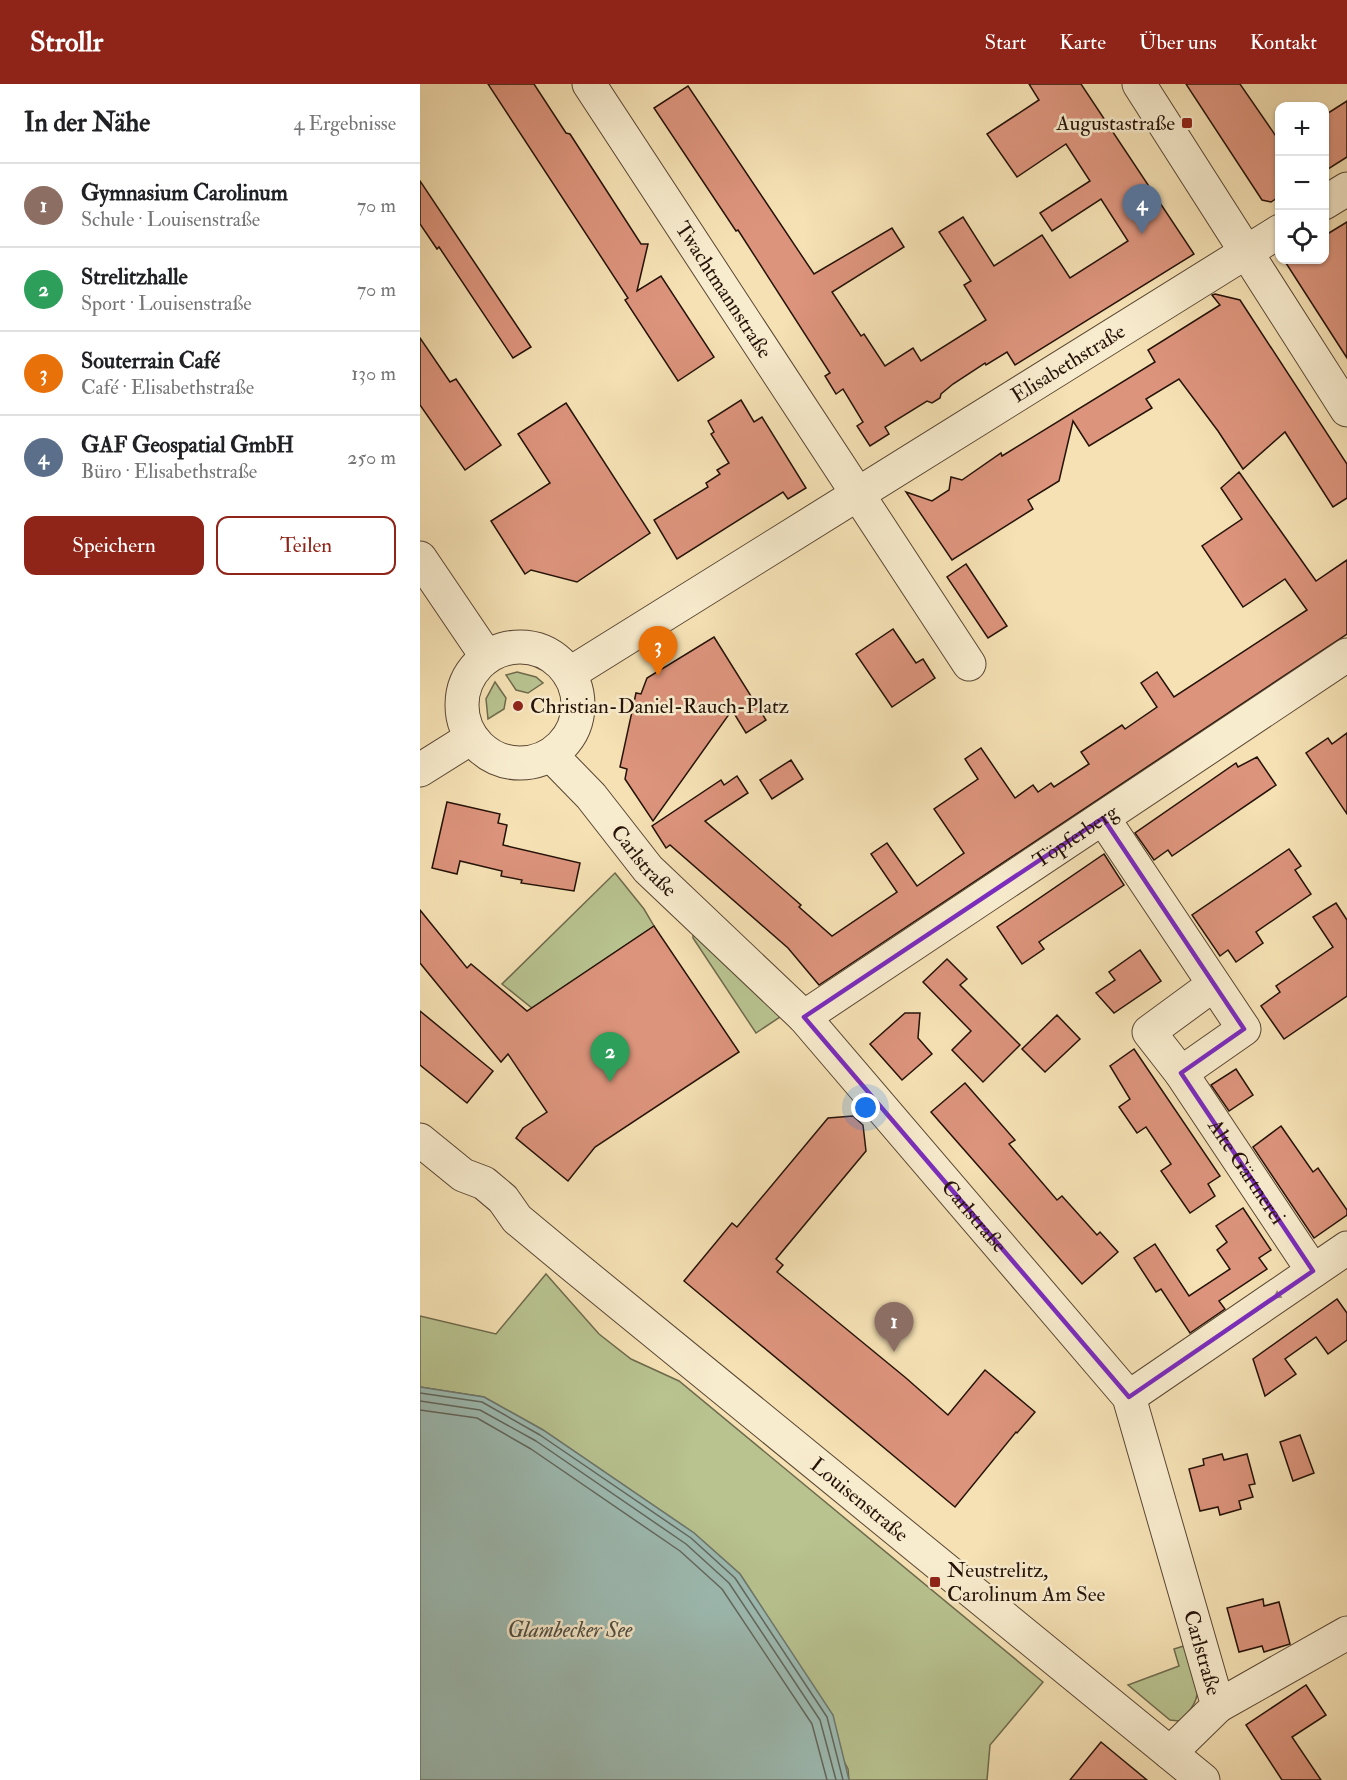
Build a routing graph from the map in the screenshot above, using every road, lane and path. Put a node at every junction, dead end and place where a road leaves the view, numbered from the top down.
1 (589, 84) edge
2 (1138, 84) edge
3 (1347, 189) edge
4 (1329, 200) edge
5 (1275, 234) edge
6 (1246, 252) junction
7 (1347, 410) edge
8 (859, 496) junction
9 (420, 558) edge
10 (1347, 655) edge
11 (487, 657) junction
12 (969, 664) dead end
13 (569, 674) junction
14 (471, 738) junction
15 (551, 755) junction
16 (420, 770) edge
17 (1103, 818) junction
18 (1213, 985) junction
19 (804, 1017) junction
20 (1180, 1073) junction
21 (420, 1140) edge
22 (1347, 1248) edge
23 (1313, 1271) junction
24 (1129, 1397) junction
25 (1347, 1632) edge
26 (1218, 1706) junction
27 (1170, 1753) junction
28 (1203, 1780) edge

1 - 8 street, Twachtmannstraße
2 - 6 street
3 - 4 street
5 - 6 street, Elisabethstraße
6 - 7 street
6 - 8 street, Elisabethstraße
8 - 12 street
8 - 13 street, Elisabethstraße
9 - 11 street
10 - 17 street, Töpferberg
11 - 13 street
11 - 14 street
13 - 15 street
14 - 15 street
14 - 16 street
15 - 19 street, Carlstraße
17 - 18 street
17 - 19 street, Töpferberg
18 - 20 street, Alte Gärtnerei
18 - 20 street
19 - 24 street, Carlstraße
20 - 23 street, Alte Gärtnerei
21 - 27 street, Louisenstraße
22 - 23 street
23 -> 24 street
24 - 26 street, Carlstraße
25 - 26 street
26 - 27 street, Carlstraße
27 - 28 street, Louisenstraße

